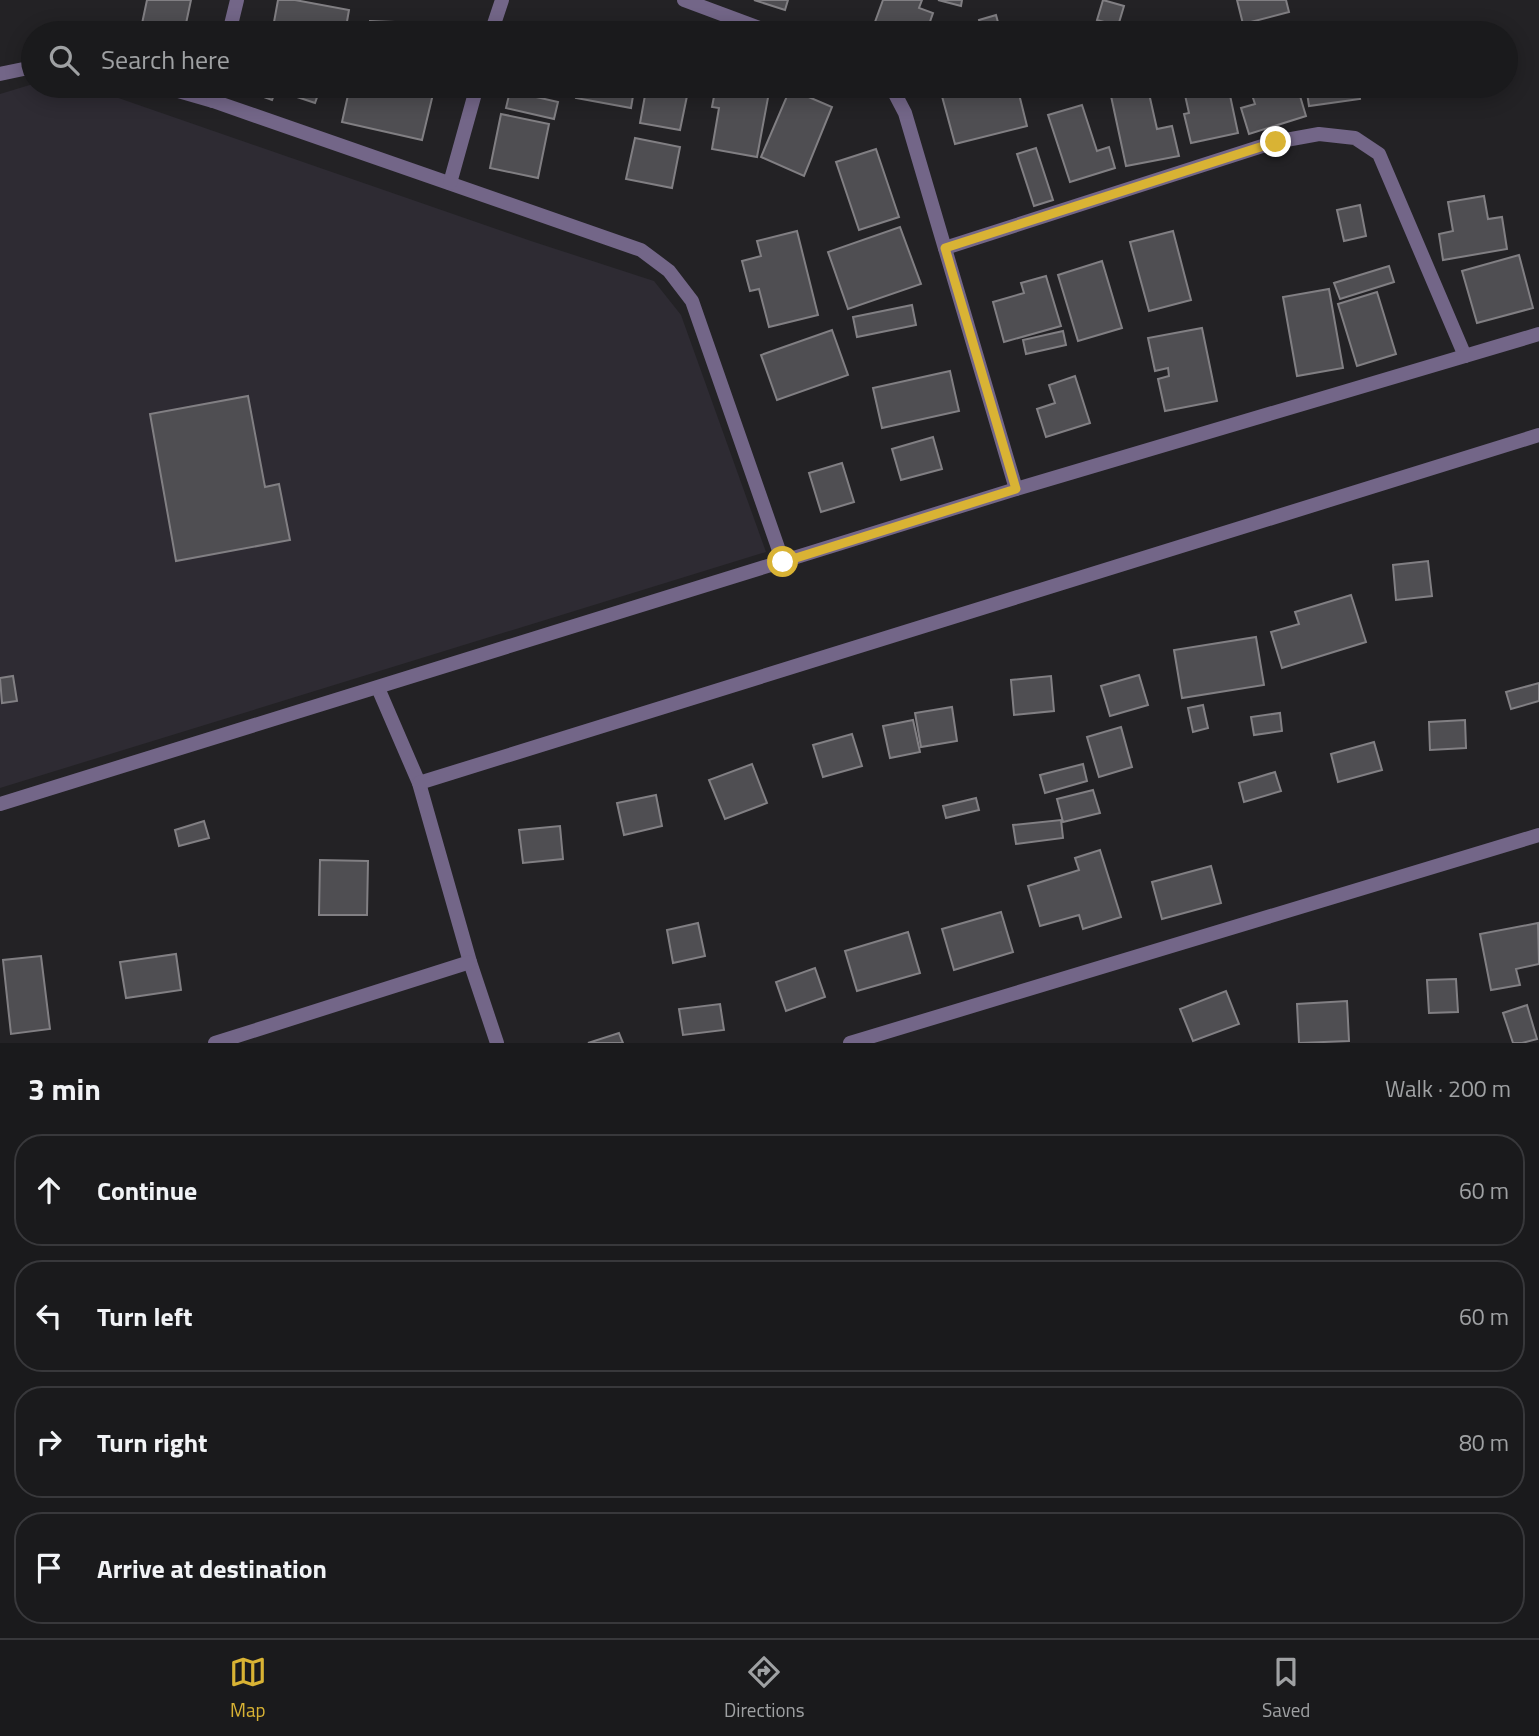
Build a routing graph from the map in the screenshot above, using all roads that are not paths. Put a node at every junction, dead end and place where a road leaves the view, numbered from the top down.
1 (237, 0) edge
2 (502, 0) edge
3 (684, 0) edge
4 (232, 21) edge
5 (495, 21) edge
6 (741, 21) edge
7 (21, 69) edge
8 (0, 74) edge
9 (203, 98) edge
10 (214, 98) edge
11 (474, 98) edge
12 (897, 98) edge
13 (213, 101) junction
14 (450, 183) junction
15 (945, 248) junction
16 (1539, 334) edge
17 (1465, 356) junction
18 (1539, 435) edge
19 (1016, 489) junction
20 (783, 562) junction
21 (377, 688) junction
22 (419, 783) junction
23 (0, 804) edge
24 (1539, 835) edge
25 (470, 962) junction
26 (215, 1043) edge
27 (497, 1043) edge
28 (850, 1043) edge

1 - 4 street
2 - 5 street
3 - 6 street
7 - 8 street
9 - 13 street
10 - 13 street
11 - 14 street
12 - 15 street
13 - 14 street
14 - 20 street
15 - 17 street
15 - 19 street
16 - 17 street
17 - 19 street
18 - 22 street
19 - 20 street
20 - 21 street
21 - 22 street
21 - 23 street
22 - 25 street
24 - 28 street
25 - 26 street
25 - 27 street

